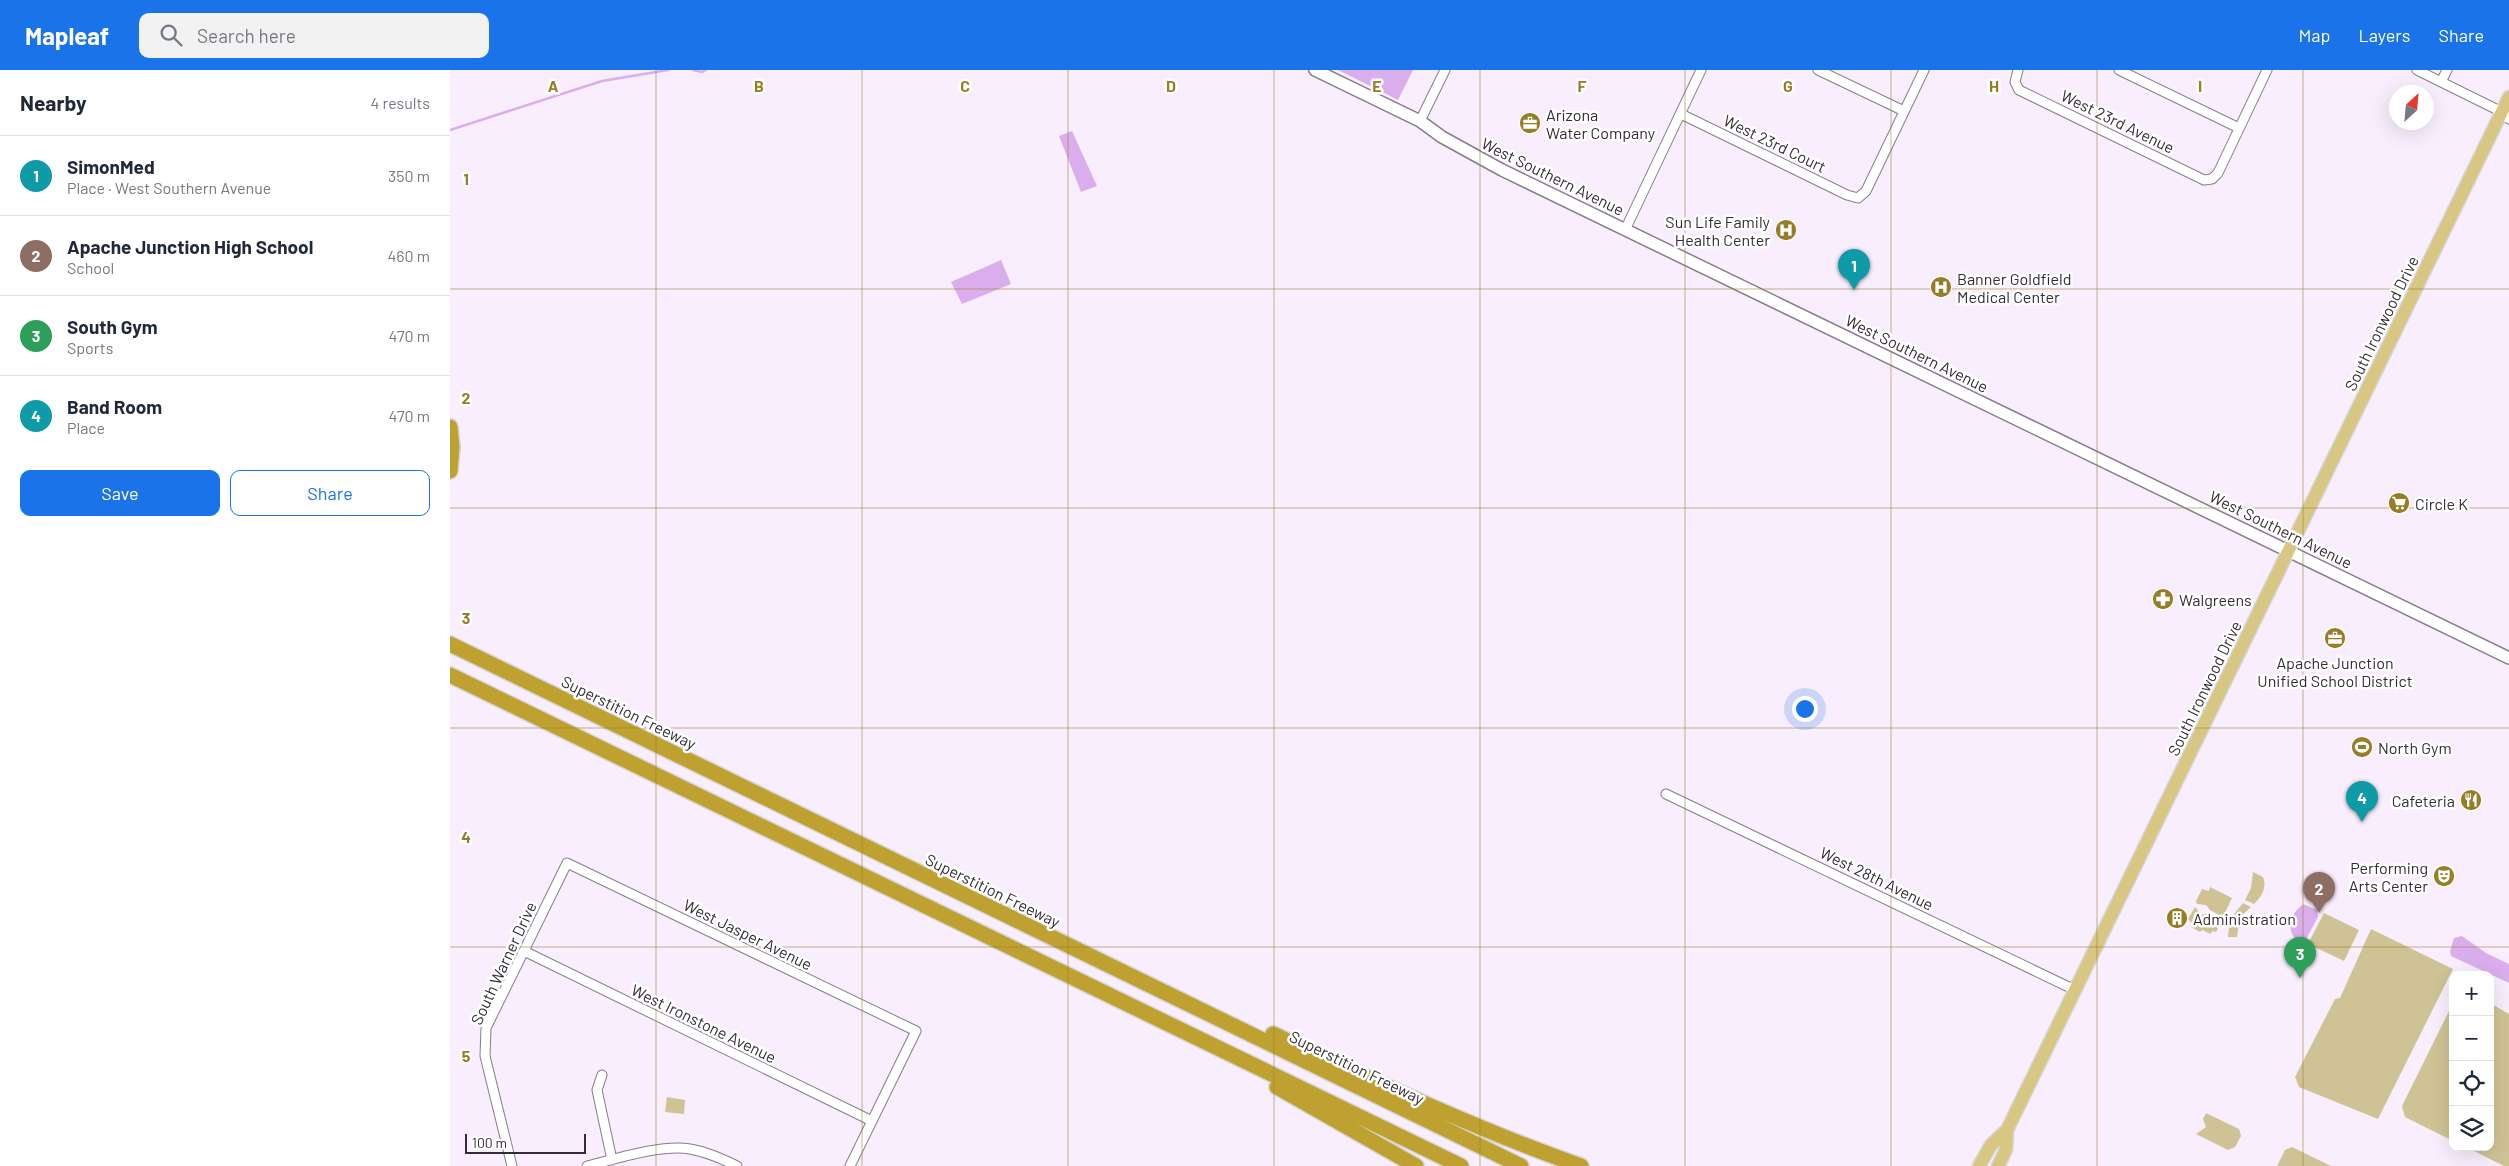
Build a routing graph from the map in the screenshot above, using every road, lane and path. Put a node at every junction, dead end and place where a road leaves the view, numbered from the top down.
1 (1315, 70) edge
2 (1445, 70) edge
3 (1701, 70) edge
4 (1818, 70) edge
5 (1924, 70) edge
6 (2018, 70) edge
7 (2119, 70) edge
8 (2416, 70) edge
9 (2447, 70) edge
10 (2264, 71) edge
11 (2442, 82) junction
12 (2509, 97) edge
13 (1904, 112) junction
14 (1680, 114) junction
15 (2507, 115) edge
16 (1420, 121) junction
17 (2240, 128) junction
18 (1625, 230) junction
19 (450, 427) edge
20 (450, 471) edge
21 (2289, 550) junction
22 (450, 644) edge
23 (2509, 658) edge
24 (450, 674) edge
25 (1666, 794) dead end
26 (567, 863) joint
27 (524, 951) junction
28 (1113, 968) junction
29 (2075, 990) junction
30 (1188, 1033) junction
31 (602, 1075) dead end
32 (872, 1121) junction
33 (2007, 1130) junction
34 (612, 1160) junction
35 (512, 1166) edge
36 (587, 1166) edge
37 (738, 1166) edge
38 (850, 1166) edge
39 (1416, 1166) edge
40 (1461, 1166) edge
41 (1521, 1166) edge
42 (1581, 1166) edge
43 (1979, 1166) edge
44 (1998, 1166) edge

1 - 16 main road, West Southern Avenue
2 - 16 street
3 - 14 street
4 - 13 street
5 - 13 street
6 - 17 street, West 23rd Avenue
7 - 17 street
8 - 11 street
9 - 11 street
10 - 17 street
11 - 15 street
12 - 15 main road, South Ironwood Drive
13 - 14 street, West 23rd Court
14 - 18 street
15 - 21 main road, South Ironwood Drive
16 - 18 main road, West Southern Avenue
18 - 21 main road, West Southern Avenue
19 - 20 highway
21 - 23 main road, West Southern Avenue
21 - 29 main road, South Ironwood Drive
22 - 28 highway, Superstition Freeway
24 - 30 highway
25 - 29 street, West 28th Avenue
26 - 27 street, South Warner Drive
26 - 32 street, West Jasper Avenue
27 - 32 street, West Ironstone Avenue
27 - 35 street, South Warner Drive
28 - 41 highway, Superstition Freeway
28 - 42 highway
29 - 33 main road, South Ironwood Drive
30 - 39 highway
30 - 40 highway
31 - 34 street
32 - 38 street
33 - 43 main road, South Ironwood Drive
33 - 44 main road, South Ironwood Drive
34 - 36 street
34 - 37 street

